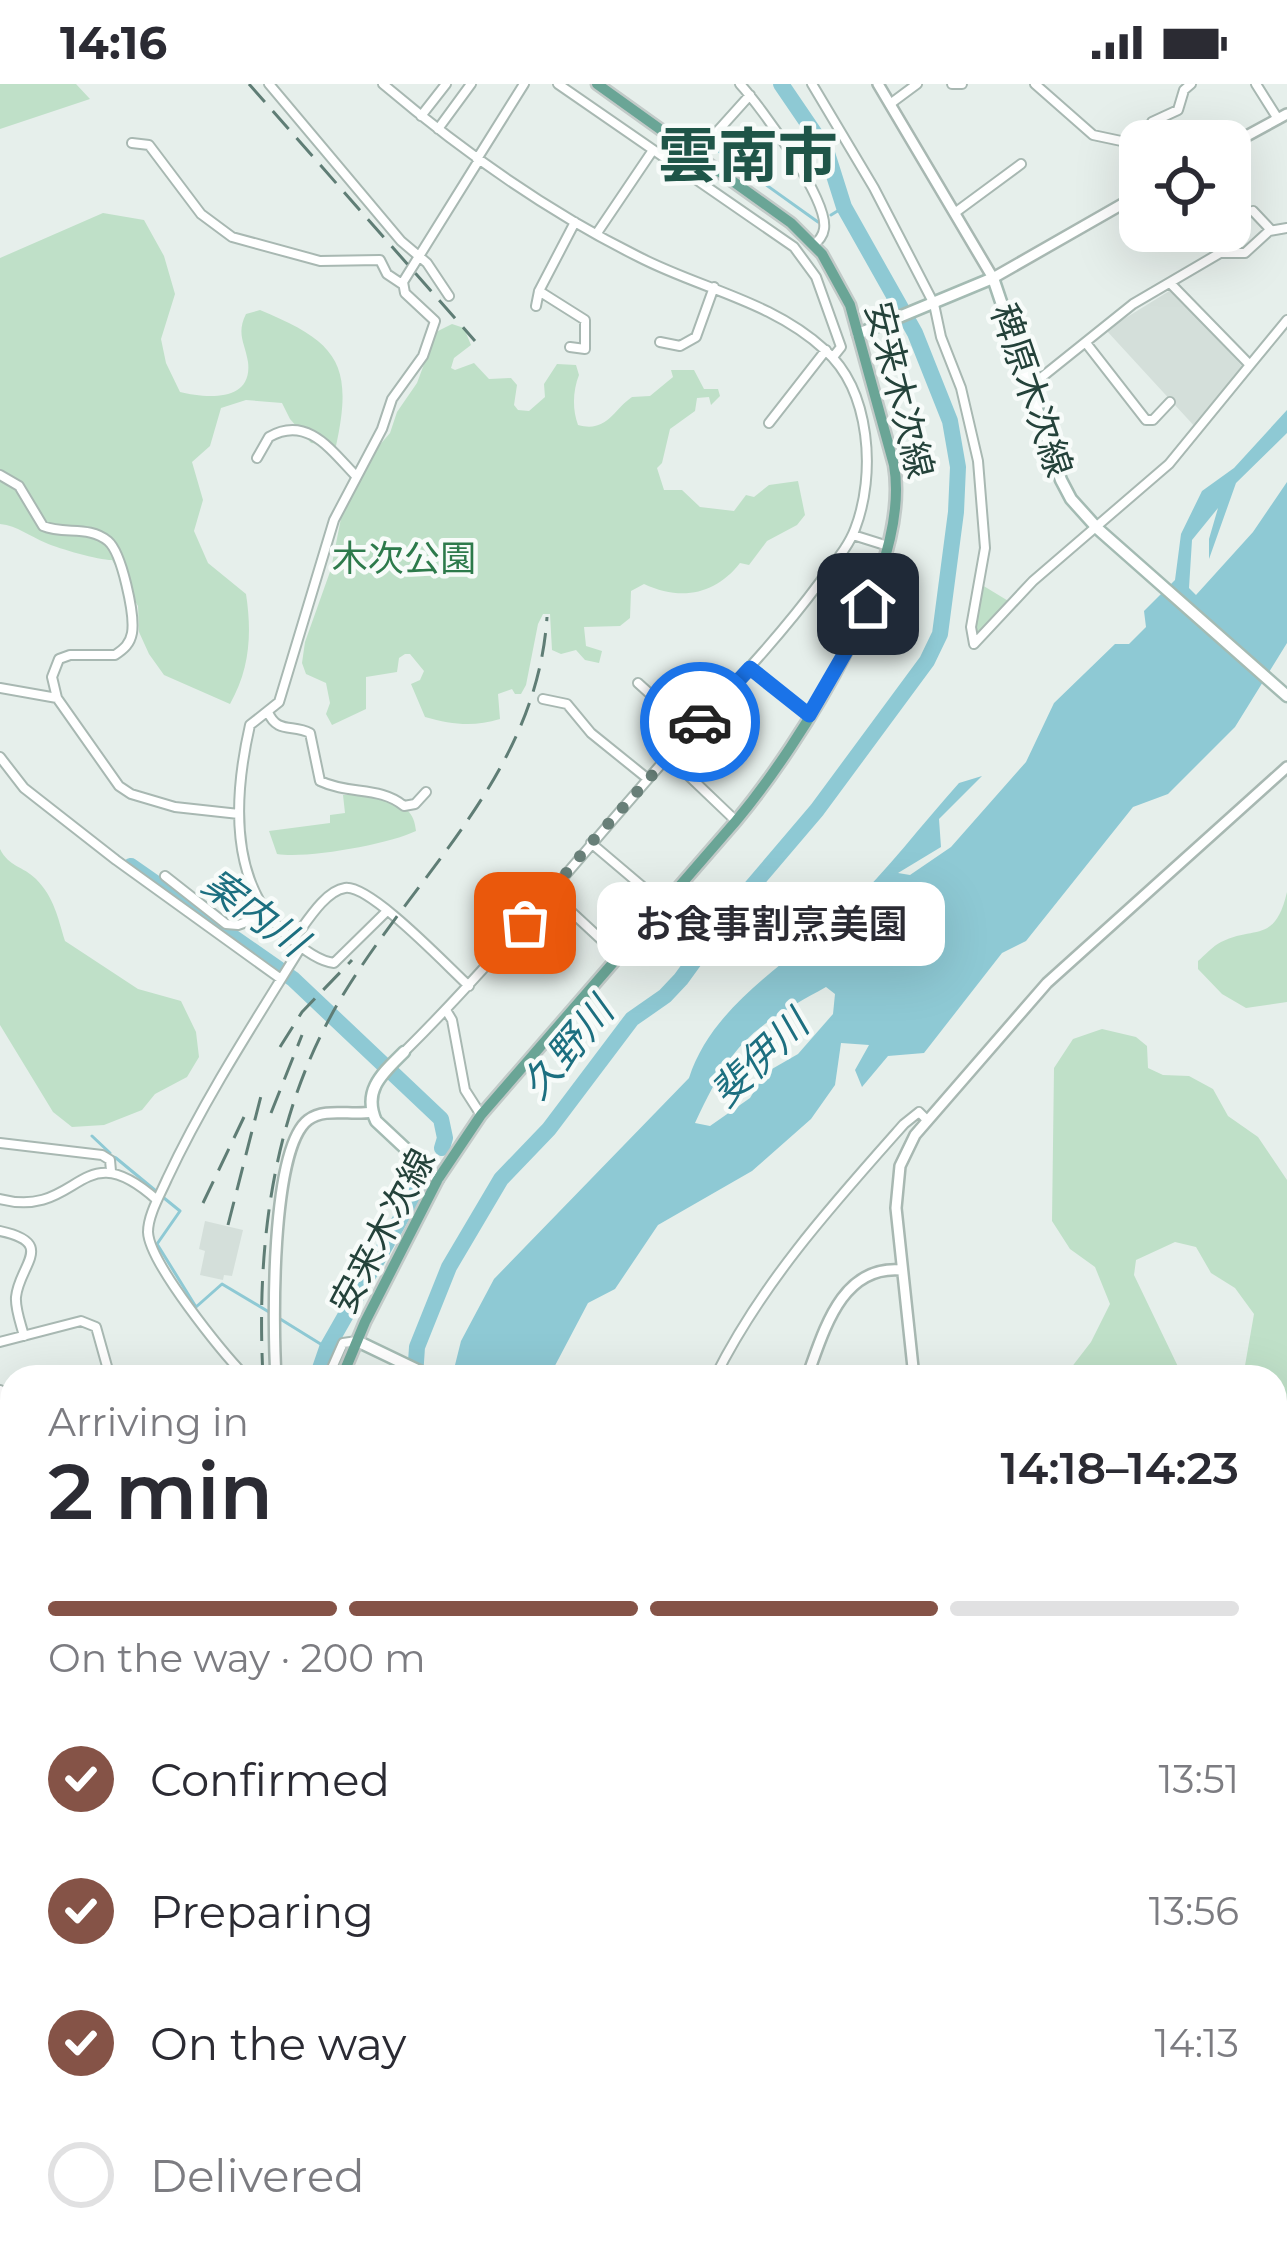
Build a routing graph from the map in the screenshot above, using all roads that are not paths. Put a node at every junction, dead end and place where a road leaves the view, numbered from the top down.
1 (269, 84) edge
2 (383, 84) edge
3 (446, 84) edge
4 (471, 84) edge
5 (524, 84) edge
6 (558, 84) edge
7 (597, 84) edge
8 (740, 84) edge
9 (812, 84) edge
10 (878, 84) edge
11 (917, 84) edge
12 (952, 84) edge
13 (962, 84) edge
14 (1035, 84) edge
15 (1191, 84) edge
16 (1256, 84) edge
17 (750, 95) junction
18 (890, 104) junction
19 (421, 116) junction
20 (1282, 117) edge
21 (1156, 120) edge
22 (438, 129) junction
23 (1251, 134) edge
24 (1119, 139) edge
25 (132, 143) dead end
26 (653, 150) junction
27 (697, 154) junction
28 (478, 159) junction
29 (1021, 164) dead end
30 (1119, 206) edge
31 (1253, 211) dead end
32 (956, 212) junction
33 (575, 222) junction
34 (1287, 228) edge
35 (1271, 230) junction
36 (596, 234) junction
37 (814, 245) junction
38 (1251, 248) edge
39 (1226, 252) edge
40 (420, 255) junction
41 (993, 278) junction
42 (402, 284) junction
43 (1171, 284) junction
44 (714, 287) junction
45 (539, 291) junction
46 (449, 296) dead end
47 (932, 304) junction
48 (536, 306) dead end
49 (1287, 320) edge
50 (858, 334) junction
51 (660, 342) dead end
52 (1086, 343) junction
53 (570, 347) dead end
54 (829, 353) junction
55 (1250, 365) junction
56 (1032, 385) junction
57 (1170, 402) dead end
58 (769, 423) dead end
59 (257, 458) dead end
60 (0, 475) edge
61 (356, 475) junction
62 (1097, 528) junction
63 (853, 535) junction
64 (888, 546) junction
65 (750, 668) junction
66 (638, 682) dead end
67 (0, 688) edge
68 (1287, 696) edge
69 (58, 698) junction
70 (543, 699) dead end
71 (268, 712) junction
72 (809, 715) junction
73 (691, 731) junction
74 (668, 756) junction
75 (0, 757) edge
76 (1287, 766) edge
77 (648, 779) junction
78 (426, 792) dead end
79 (238, 814) junction
80 (736, 821) junction
81 (591, 843) junction
82 (165, 876) dead end
83 (551, 892) junction
84 (663, 904) junction
85 (387, 911) junction
86 (266, 915) junction
87 (218, 926) junction
88 (297, 944) junction
89 (619, 956) junction
90 (284, 975) junction
91 (469, 986) junction
92 (446, 1010) junction
93 (404, 1052) joint
94 (371, 1112) junction
95 (481, 1114) junction
96 (926, 1119) junction
97 (0, 1143) edge
98 (112, 1171) junction
99 (438, 1180) junction
100 (0, 1199) edge
101 (158, 1200) junction
102 (0, 1231) edge
103 (902, 1270) junction
104 (24, 1336) junction
105 (358, 1341) junction
106 (0, 1342) edge
107 (107, 1365) edge
108 (235, 1365) edge
109 (275, 1365) edge
110 (333, 1365) edge
111 (347, 1365) edge
112 (410, 1365) edge
113 (722, 1365) edge
114 (812, 1365) edge
115 (913, 1365) edge

1 - 40 street
2 - 19 street
3 - 19 street
4 - 22 street
5 - 28 street
6 - 26 street
7 - 27 main road, 安来木次線
8 - 17 street
9 - 47 street
10 - 18 street
11 - 18 street
12 - 13 street
14 - 24 street
15 - 21 street
16 - 20 street
17 - 27 street
17 - 37 street
18 - 32 street
19 - 22 street
20 - 23 street
22 - 28 street
25 - 42 street
26 - 36 street
26 - 54 street
27 - 37 main road, 安来木次線
28 - 33 street
28 - 40 street
29 - 32 street
30 - 41 street
31 - 35 street
32 - 41 street
33 - 36 street
33 - 45 street
34 - 35 street
35 - 38 street
36 - 44 street
37 - 50 main road, 安来木次線
39 - 43 street
40 - 42 street
40 - 46 street
41 - 47 main road, 稗原木次線
41 - 56 main road, 稗原木次線
42 - 61 street
43 - 52 street
43 - 55 street
44 - 51 street
44 - 54 street
45 - 48 street
45 - 53 street
47 - 50 main road, 稗原木次線
47 - 62 street
49 - 55 street
50 - 64 main road, 安来木次線
52 - 56 street
52 - 57 street
54 - 58 street
54 - 63 street
55 - 62 street
56 - 62 main road, 稗原木次線
59 - 61 street
60 - 69 street
61 - 71 street
62 - 68 main road, 稗原木次線
63 - 64 street
63 - 65 street
64 - 72 main road, 安来木次線
65 - 72 street
65 - 73 street
66 - 73 street
67 - 69 street
69 - 79 street
70 - 77 street
71 - 78 street
71 - 79 street
72 - 80 main road, 安来木次線
73 - 74 street
74 - 77 street
74 - 80 street
75 - 87 street
76 - 96 street
77 - 81 street
79 - 86 street
80 - 84 main road, 安来木次線
81 - 83 street
81 - 84 street
82 - 87 street
83 - 89 street
83 - 91 street
84 - 89 main road, 安来木次線
85 - 88 street
85 - 88 street
85 - 91 street
86 - 87 street
86 - 88 street
87 - 90 street
88 - 90 street
89 - 95 main road, 安来木次線
90 - 101 street
91 - 92 street
92 - 93 street
92 - 95 street
93 - 94 main road
94 - 99 main road
94 - 109 street
95 - 99 main road, 安来木次線
96 - 103 street
96 - 113 street
97 - 98 street
98 - 100 street
98 - 101 street
99 - 105 main road, 安来木次線
101 - 108 street
102 - 104 street
103 - 114 street
103 - 115 street
104 - 106 street
104 - 107 street
105 - 110 street
105 - 111 main road, 安来木次線
105 - 112 main road

